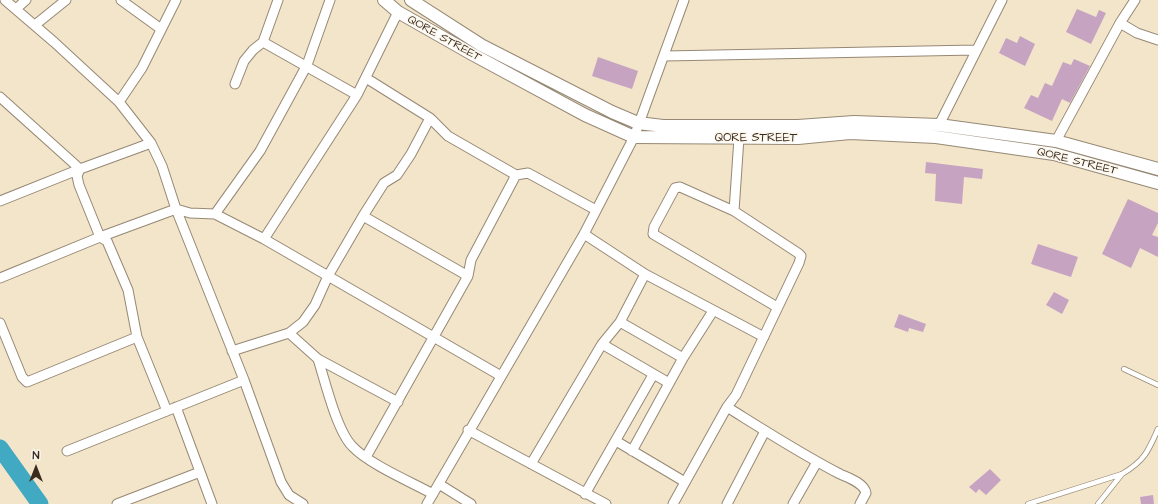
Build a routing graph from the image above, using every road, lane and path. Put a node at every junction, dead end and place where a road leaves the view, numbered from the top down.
1 (6, 0) edge
2 (26, 0) edge
3 (66, 0) edge
4 (121, 0) edge
5 (176, 0) edge
6 (278, 0) edge
7 (330, 0) edge
8 (384, 0) edge
9 (411, 0) edge
10 (684, 0) edge
11 (1002, 0) edge
12 (1135, 0) edge
13 (16, 9) junction
14 (398, 12) junction
15 (1120, 23) junction
16 (35, 25) junction
17 (161, 29) junction
18 (1158, 40) edge
19 (263, 42) junction
20 (975, 50) junction
21 (665, 56) junction
22 (307, 65) junction
23 (366, 78) junction
24 (235, 84) dead end
25 (357, 95) junction
26 (0, 97) edge
27 (119, 102) junction
28 (430, 118) junction
29 (638, 123) junction
30 (939, 125) junction
31 (634, 137) junction
32 (739, 138) junction
33 (1056, 141) junction
34 (151, 143) junction
35 (80, 169) junction
36 (1158, 169) edge
37 (516, 175) junction
38 (1158, 183) edge
39 (0, 201) edge
40 (176, 209) junction
41 (596, 210) junction
42 (734, 211) junction
43 (215, 214) junction
44 (363, 216) junction
45 (584, 234) junction
46 (100, 236) junction
47 (264, 239) junction
48 (645, 274) junction
49 (328, 276) junction
50 (468, 276) junction
51 (0, 278) edge
52 (777, 307) junction
53 (713, 311) junction
54 (620, 322) junction
55 (0, 323) edge
56 (289, 333) junction
57 (764, 337) junction
58 (137, 338) junction
59 (433, 338) junction
60 (602, 344) junction
61 (232, 351) junction
62 (683, 358) junction
63 (318, 359) junction
64 (1124, 369) dead end
65 (653, 375) junction
66 (501, 376) junction
67 (244, 380) junction
68 (669, 383) junction
69 (1158, 385) edge
70 (398, 402) junction
71 (727, 407) junction
72 (172, 409) junction
73 (1158, 429) edge
74 (468, 430) junction
75 (765, 431) junction
76 (616, 441) junction
77 (67, 451) dead end
78 (632, 451) junction
79 (366, 457) junction
80 (817, 462) junction
81 (531, 464) junction
82 (200, 472) junction
83 (1122, 474) junction
84 (685, 482) junction
85 (439, 484) junction
86 (433, 494) junction
87 (585, 494) junction
88 (137, 501) edge
89 (117, 504) edge
90 (212, 504) edge
91 (303, 504) edge
92 (427, 504) edge
93 (471, 504) edge
94 (606, 504) edge
95 (673, 504) edge
96 (727, 504) edge
97 (793, 504) edge
98 (860, 504) edge
99 (1028, 504) edge
100 (1098, 504) edge

1 - 13 street
2 - 13 street
3 - 16 street
4 - 17 street
5 - 17 street
6 - 19 street
7 - 22 street
8 - 14 street, QORE STREET
9 - 29 street, QORE STREET
10 - 21 street
11 - 20 street
12 - 15 street
13 - 16 street
14 - 23 street
14 - 31 street, QORE STREET
15 - 18 street
15 - 33 street
16 - 27 street
17 - 27 street
19 - 22 street
19 - 24 street
20 - 21 street
20 - 30 street
21 - 29 street
22 - 25 street
22 - 43 street
23 - 25 street
23 - 28 street
25 - 47 street
26 - 35 street
27 - 34 street
28 - 37 street
28 - 44 street
29 - 30 street, QORE STREET
29 - 31 street
30 - 33 street, QORE STREET
31 - 32 street, QORE STREET
31 - 41 street
32 - 38 street, QORE STREET
32 - 42 street
33 - 36 street, QORE STREET
34 - 35 street
34 - 40 street
35 - 39 street
35 - 46 street
37 - 41 street
37 - 50 street
40 - 43 street
40 - 46 street
40 - 61 street
41 - 45 street
42 - 52 street
42 - 52 street
43 - 47 street
44 - 49 street
44 - 50 street
45 - 48 street
45 - 66 street
46 - 51 street
46 - 58 street
47 - 49 street
48 - 53 street
48 - 54 street
49 - 56 street
49 - 59 street
50 - 59 street
52 - 57 street
53 - 57 street
53 - 62 street
54 - 60 street
54 - 62 street
55 - 58 street
56 - 61 street
56 - 63 street
57 - 71 street
58 - 72 street
59 - 66 street
59 - 70 street
60 - 65 street
60 - 81 street
61 - 67 street
62 - 68 street
63 - 70 street
63 - 79 street
64 - 69 lane
65 - 68 street
65 - 76 street
66 - 74 street
67 - 72 street
67 - 91 street
68 - 78 street
70 - 79 street
71 - 75 street
71 - 84 street
72 - 77 street
72 - 82 street
73 - 83 lane
74 - 81 street
74 - 85 street
75 - 80 street
75 - 96 street
76 - 78 street
76 - 87 street
78 - 84 street
79 - 86 street
80 - 97 street
80 - 98 street
81 - 87 street
82 - 88 street
82 - 90 street
83 - 99 lane
83 - 100 lane
84 - 95 street
85 - 86 street
85 - 93 street
86 - 92 street
87 - 94 street
88 - 89 street

